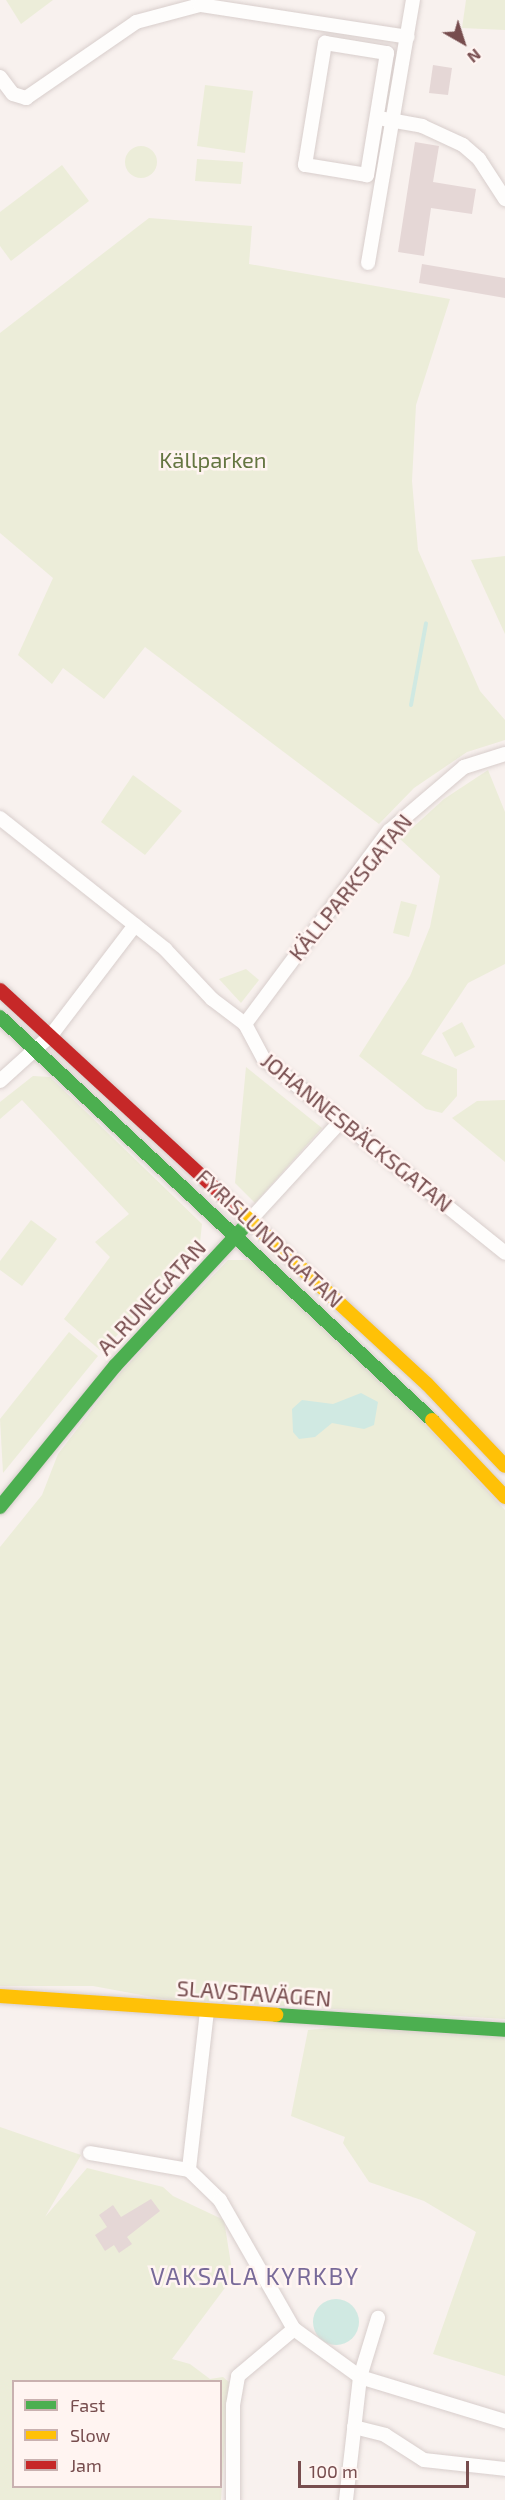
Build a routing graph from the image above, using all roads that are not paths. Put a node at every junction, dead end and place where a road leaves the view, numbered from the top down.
1 (413, 0) edge
2 (408, 37) junction
3 (0, 77) edge
4 (377, 117) junction
5 (392, 121) junction
6 (505, 199) edge
7 (368, 263) dead end
8 (505, 754) edge
9 (0, 818) edge
10 (135, 925) junction
11 (0, 990) edge
12 (0, 1017) edge
13 (245, 1024) junction
14 (52, 1034) junction
15 (37, 1050) junction
16 (0, 1081) edge
17 (341, 1121) junction
18 (250, 1220) junction
19 (237, 1235) junction
20 (505, 1253) edge
21 (505, 1466) edge
22 (505, 1497) edge
23 (0, 1507) edge
24 (0, 1996) edge
25 (207, 2011) junction
26 (505, 2030) edge
27 (90, 2153) dead end
28 (189, 2170) junction
29 (378, 2318) dead end
30 (294, 2329) junction
31 (360, 2377) junction
32 (505, 2421) edge
33 (354, 2427) junction
34 (505, 2469) edge
35 (233, 2500) edge
36 (346, 2500) edge

1 - 2 street
2 - 3 street
2 - 5 street
4 - 4 street
4 - 5 street
5 - 6 street
5 - 7 street
8 - 13 street, KÄLLPARKSGATAN
9 - 10 street, JOHANNESBÄCKSGATAN
10 - 13 street, JOHANNESBÄCKSGATAN
10 - 14 street
11 - 14 main road, FYRISLUNDSGATAN
12 - 15 main road, FYRISLUNDSGATAN
13 - 17 street, JOHANNESBÄCKSGATAN
14 - 15 street
14 - 18 main road, FYRISLUNDSGATAN
15 - 16 street
15 - 19 main road, FYRISLUNDSGATAN
17 - 18 street, ALRUNEGATAN
17 - 20 street, JOHANNESBÄCKSGATAN
18 - 19 main road, ALRUNEGATAN
18 - 21 main road, FYRISLUNDSGATAN
19 - 22 main road, FYRISLUNDSGATAN
19 - 23 main road, ALRUNEGATAN
24 - 25 main road, SLAVSTAVÄGEN
25 - 26 main road, SLAVSTAVÄGEN
25 - 28 street
27 - 28 street
28 - 30 street
29 - 31 street
30 - 31 street
30 - 35 street
31 - 32 street
31 - 33 street
33 - 34 street
33 - 36 street

